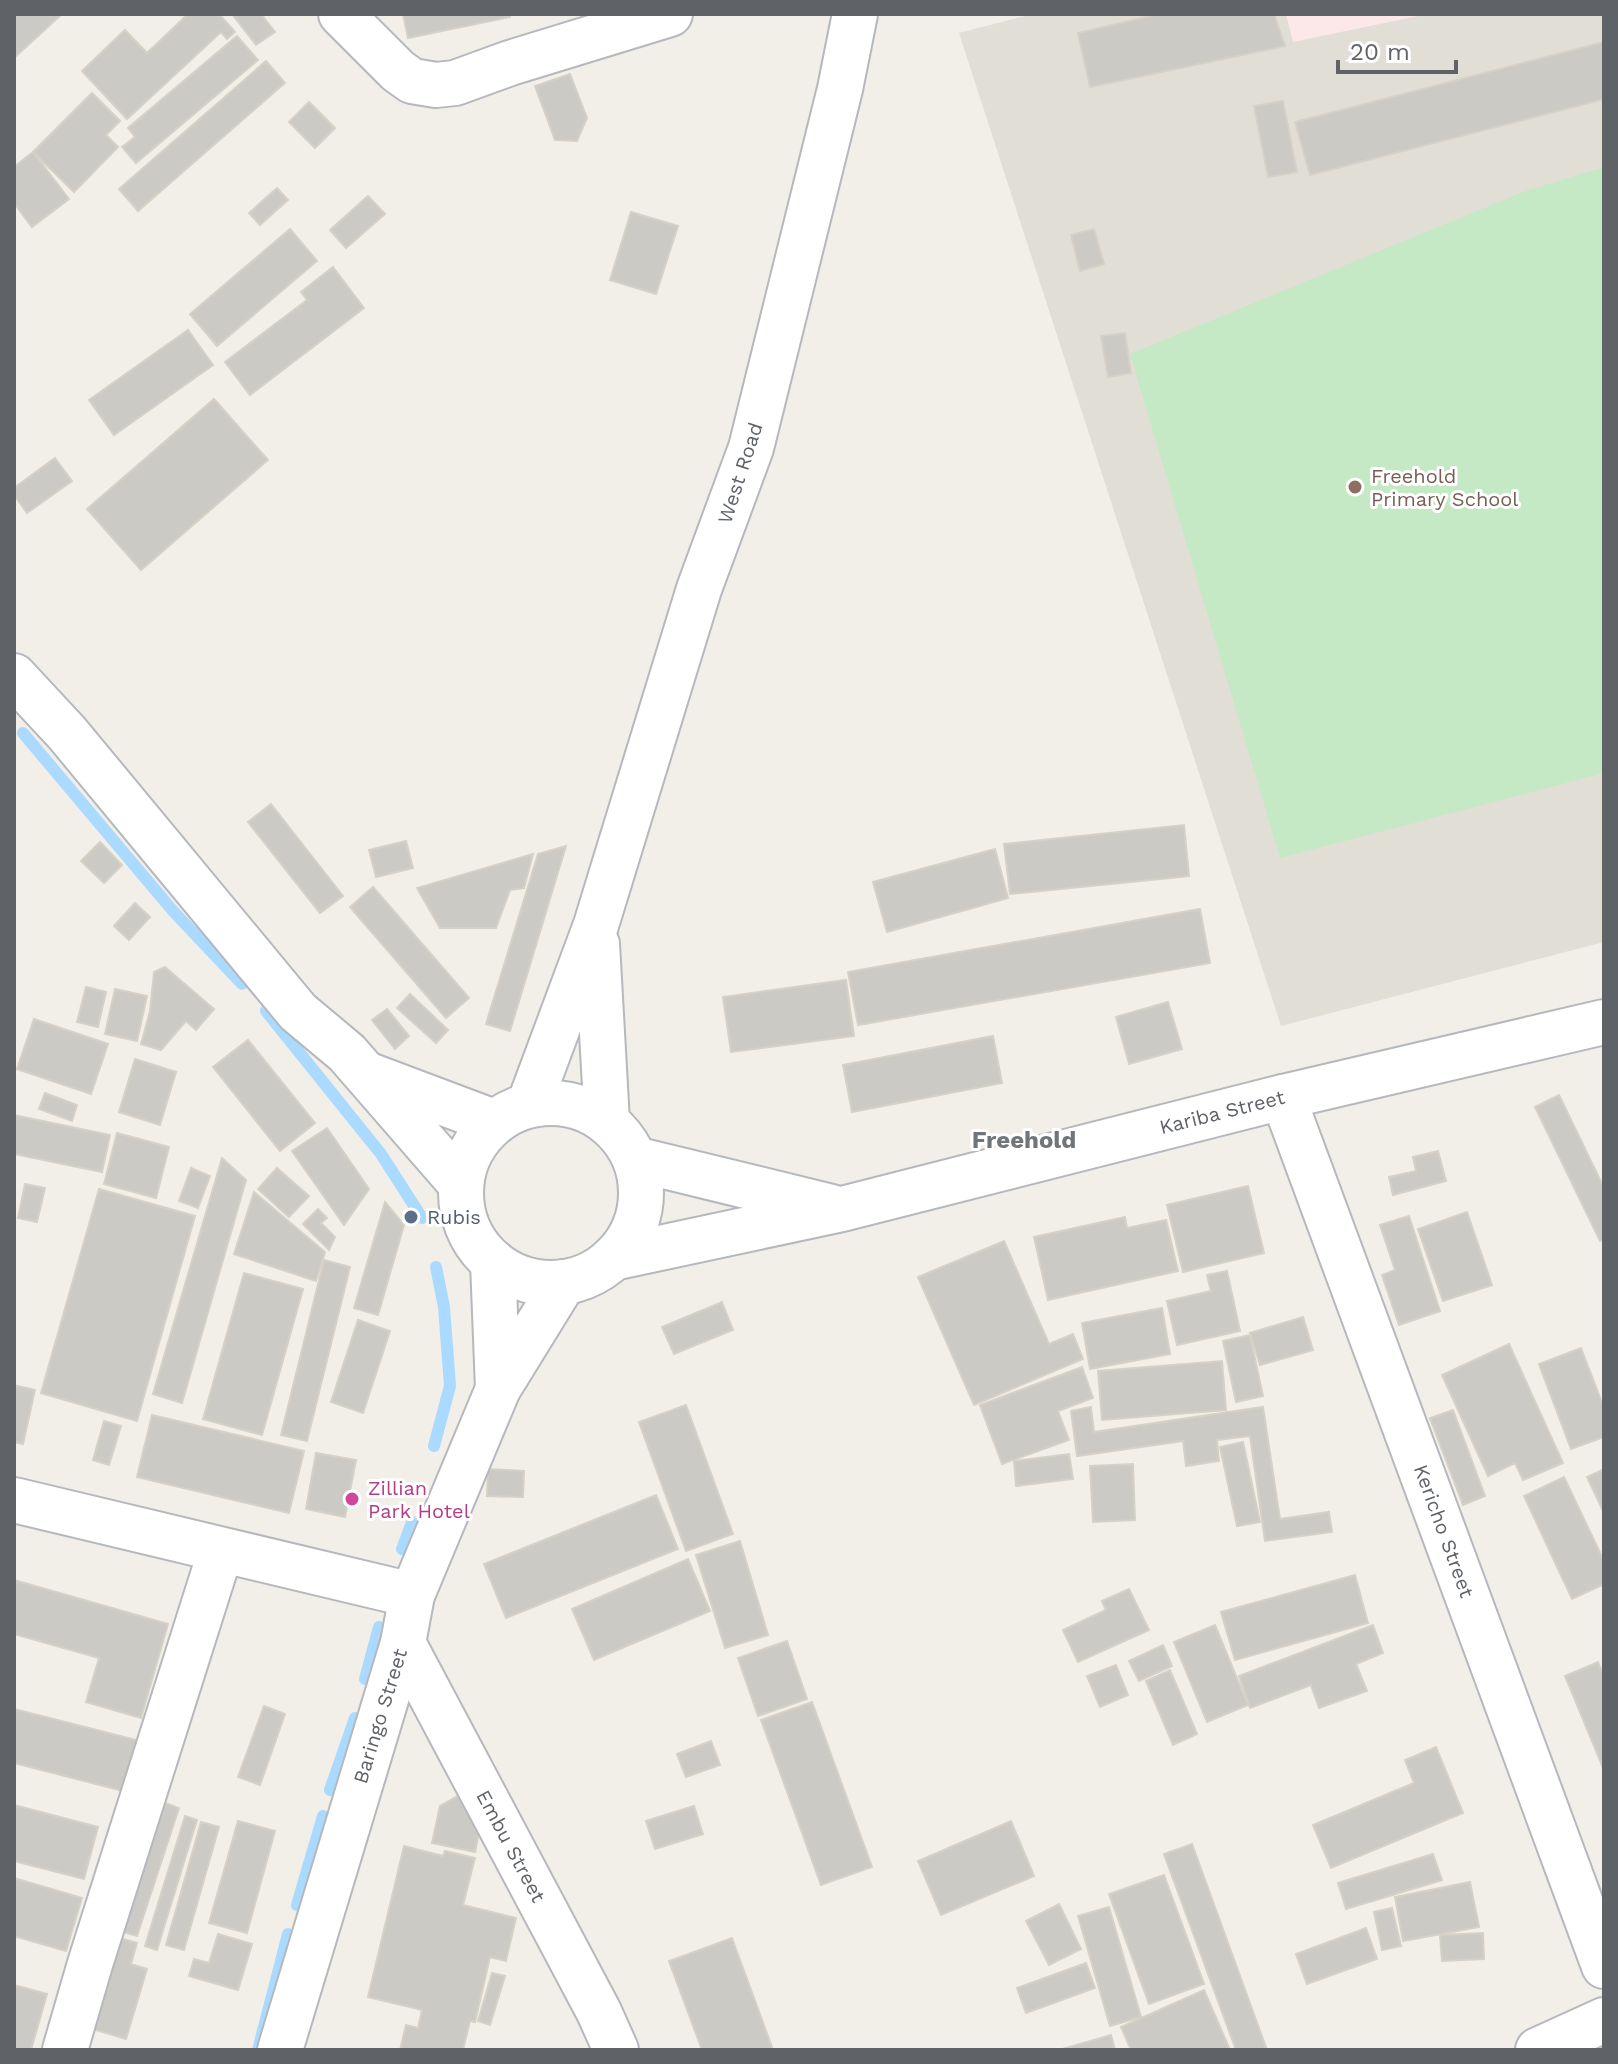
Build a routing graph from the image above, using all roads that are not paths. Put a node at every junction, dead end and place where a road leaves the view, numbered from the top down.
1 (341, 14) edge
2 (670, 14) edge
3 (855, 14) edge
4 (14, 676) edge
5 (596, 925) junction
6 (1604, 1022) edge
7 (363, 1072) junction
8 (1283, 1097) junction
9 (512, 1113) junction
10 (607, 1122) junction
11 (635, 1159) junction
12 (460, 1183) junction
13 (842, 1209) junction
14 (613, 1258) junction
15 (493, 1262) junction
16 (564, 1282) junction
17 (498, 1389) junction
18 (14, 1500) edge
19 (221, 1550) junction
20 (412, 1595) junction
21 (403, 1643) junction
22 (1604, 1966) edge
23 (1604, 2020) edge
24 (65, 2050) edge
25 (280, 2050) edge
26 (616, 2050) edge
27 (1538, 2050) edge

1 - 2 street
3 - 5 street, West Road
4 - 7 street
5 - 9 street, West Road
5 - 10 street, West Road
6 - 8 street, Kariba Street
7 - 9 street
7 - 12 street
8 - 13 street, Kariba Street
8 - 22 street, Kericho Street
9 - 10 street
9 - 12 street
10 - 11 street
11 - 13 street
11 - 14 street
12 - 15 street
13 - 14 street, Kariba Street
14 - 16 street
15 - 16 street
15 - 17 street, Baringo Street
16 - 17 street, Baringo Street
17 - 20 street, Baringo Street
18 - 19 street
19 - 20 street
19 - 24 street
20 - 21 street, Baringo Street
21 - 25 street, Baringo Street
21 - 26 street, Embu Street
23 - 27 street

